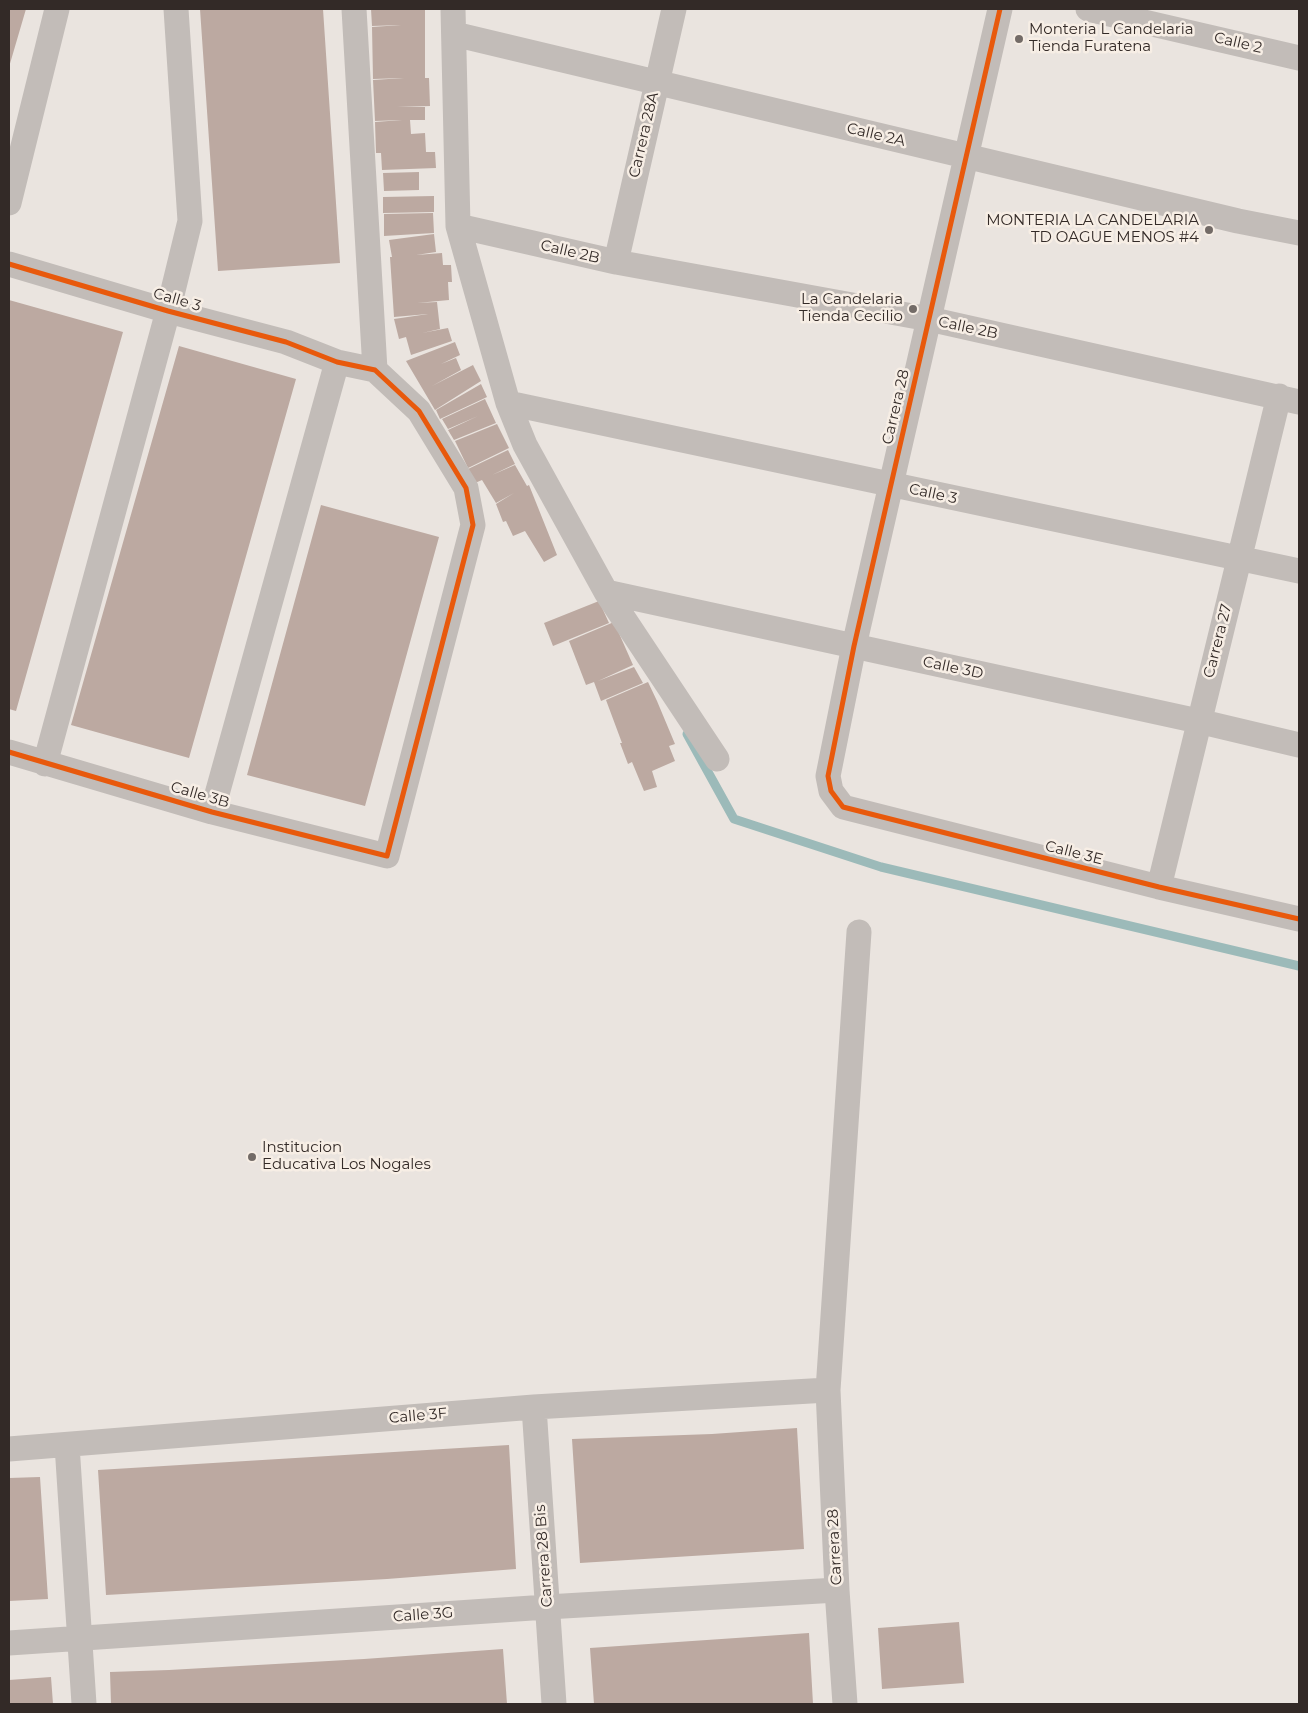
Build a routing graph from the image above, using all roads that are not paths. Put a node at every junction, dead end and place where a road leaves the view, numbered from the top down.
1 (57, 9) edge
2 (176, 9) edge
3 (354, 9) edge
4 (453, 9) edge
5 (674, 9) edge
6 (1000, 9) edge
7 (1088, 9) edge
8 (454, 34) junction
9 (1299, 58) edge
10 (656, 82) junction
11 (967, 156) junction
12 (9, 203) edge
13 (458, 226) junction
14 (1299, 234) edge
15 (616, 262) junction
16 (9, 264) edge
17 (168, 311) junction
18 (929, 320) junction
19 (337, 362) junction
20 (376, 370) junction
21 (1289, 399) edge
22 (508, 403) junction
23 (892, 485) junction
24 (1238, 559) junction
25 (1299, 571) edge
26 (606, 592) junction
27 (854, 646) junction
28 (1198, 721) junction
29 (1299, 745) edge
30 (9, 752) edge
31 (717, 759) dead end
32 (45, 764) junction
33 (842, 807) joint
34 (212, 812) junction
35 (1159, 887) junction
36 (1299, 919) edge
37 (859, 932) dead end
38 (828, 1390) junction
39 (534, 1407) junction
40 (67, 1444) junction
41 (9, 1449) edge
42 (837, 1590) junction
43 (547, 1607) junction
44 (80, 1638) junction
45 (9, 1643) edge
46 (84, 1704) edge
47 (554, 1704) edge
48 (845, 1704) edge

1 - 12 street
2 - 17 street
3 - 20 street
4 - 8 street
5 - 10 street, Carrera 28A
6 - 11 street, Carrera 28
7 - 9 street, Calle 2
8 - 10 street, Calle 2A
8 - 13 street
10 - 11 street, Calle 2A
10 - 15 street, Carrera 28A
11 - 14 street, Calle 2A
11 - 18 street, Carrera 28
13 - 15 street, Calle 2B
13 - 22 street
15 - 18 street, Calle 2B
16 - 17 street, Calle 3
17 - 19 street, Calle 3
17 - 32 street
18 - 21 street, Calle 2B
18 - 23 street, Carrera 28
19 - 20 street, Calle 3
19 - 34 street
20 - 34 street, Calle 3B
21 - 24 street, Carrera 27
22 - 23 street, Calle 3
22 - 26 street
23 - 24 street, Calle 3
23 - 27 street, Carrera 28
24 - 25 street, Calle 3
24 - 28 street, Carrera 27
26 - 27 street, Calle 3D
26 - 31 street
27 - 28 street, Calle 3D
27 - 33 street, Carrera 28
28 - 29 street, Calle 3D
28 - 35 street, Carrera 27
30 - 32 street, Calle 3B
32 - 34 street, Calle 3B
33 - 35 street, Calle 3E
35 - 36 street, Calle 3E
37 - 38 street, Carrera 28
38 - 39 street, Calle 3F
38 - 42 street, Carrera 28
39 - 40 street, Calle 3F
39 - 43 street, Carrera 28 Bis
40 - 41 street, Calle 3F
40 - 44 street
42 - 43 street, Calle 3G
42 - 48 street, Carrera 28
43 - 44 street, Calle 3G
43 - 47 street, Carrera 28 Bis
44 - 45 street, Calle 3G
44 - 46 street

